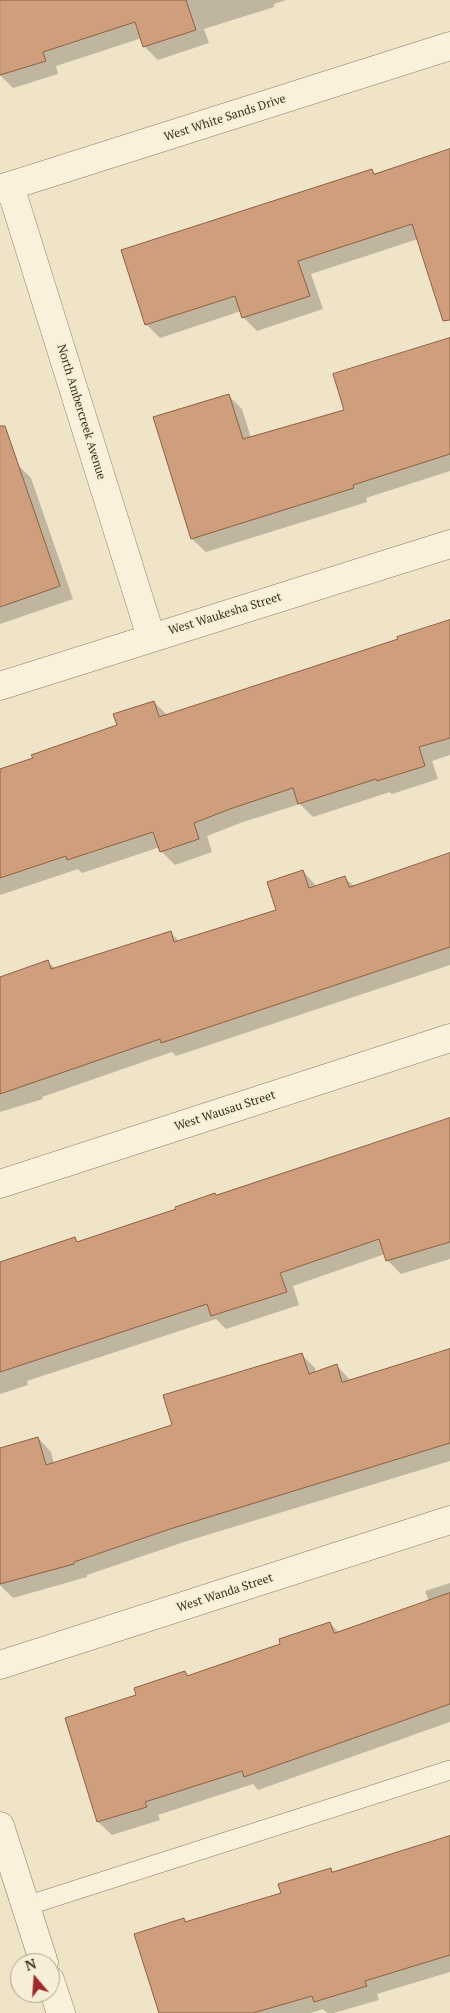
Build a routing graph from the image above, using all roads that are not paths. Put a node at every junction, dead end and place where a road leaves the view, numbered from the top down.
1 (450, 46) edge
2 (5, 188) edge
3 (450, 544) edge
4 (152, 637) junction
5 (0, 686) edge
6 (450, 1038) edge
7 (0, 1184) edge
8 (450, 1520) edge
9 (0, 1665) edge
10 (450, 1770) edge
11 (0, 1826) edge
12 (26, 1906) junction
13 (41, 1953) edge

1 - 2 street, West White Sands Drive
2 - 4 street, North Ambercreek Avenue
3 - 4 street, West Waukesha Street
4 - 5 street, West Waukesha Street
6 - 7 street, West Wausau Street
8 - 9 street, West Wanda Street
10 - 12 lane
11 - 12 street
12 - 13 street

